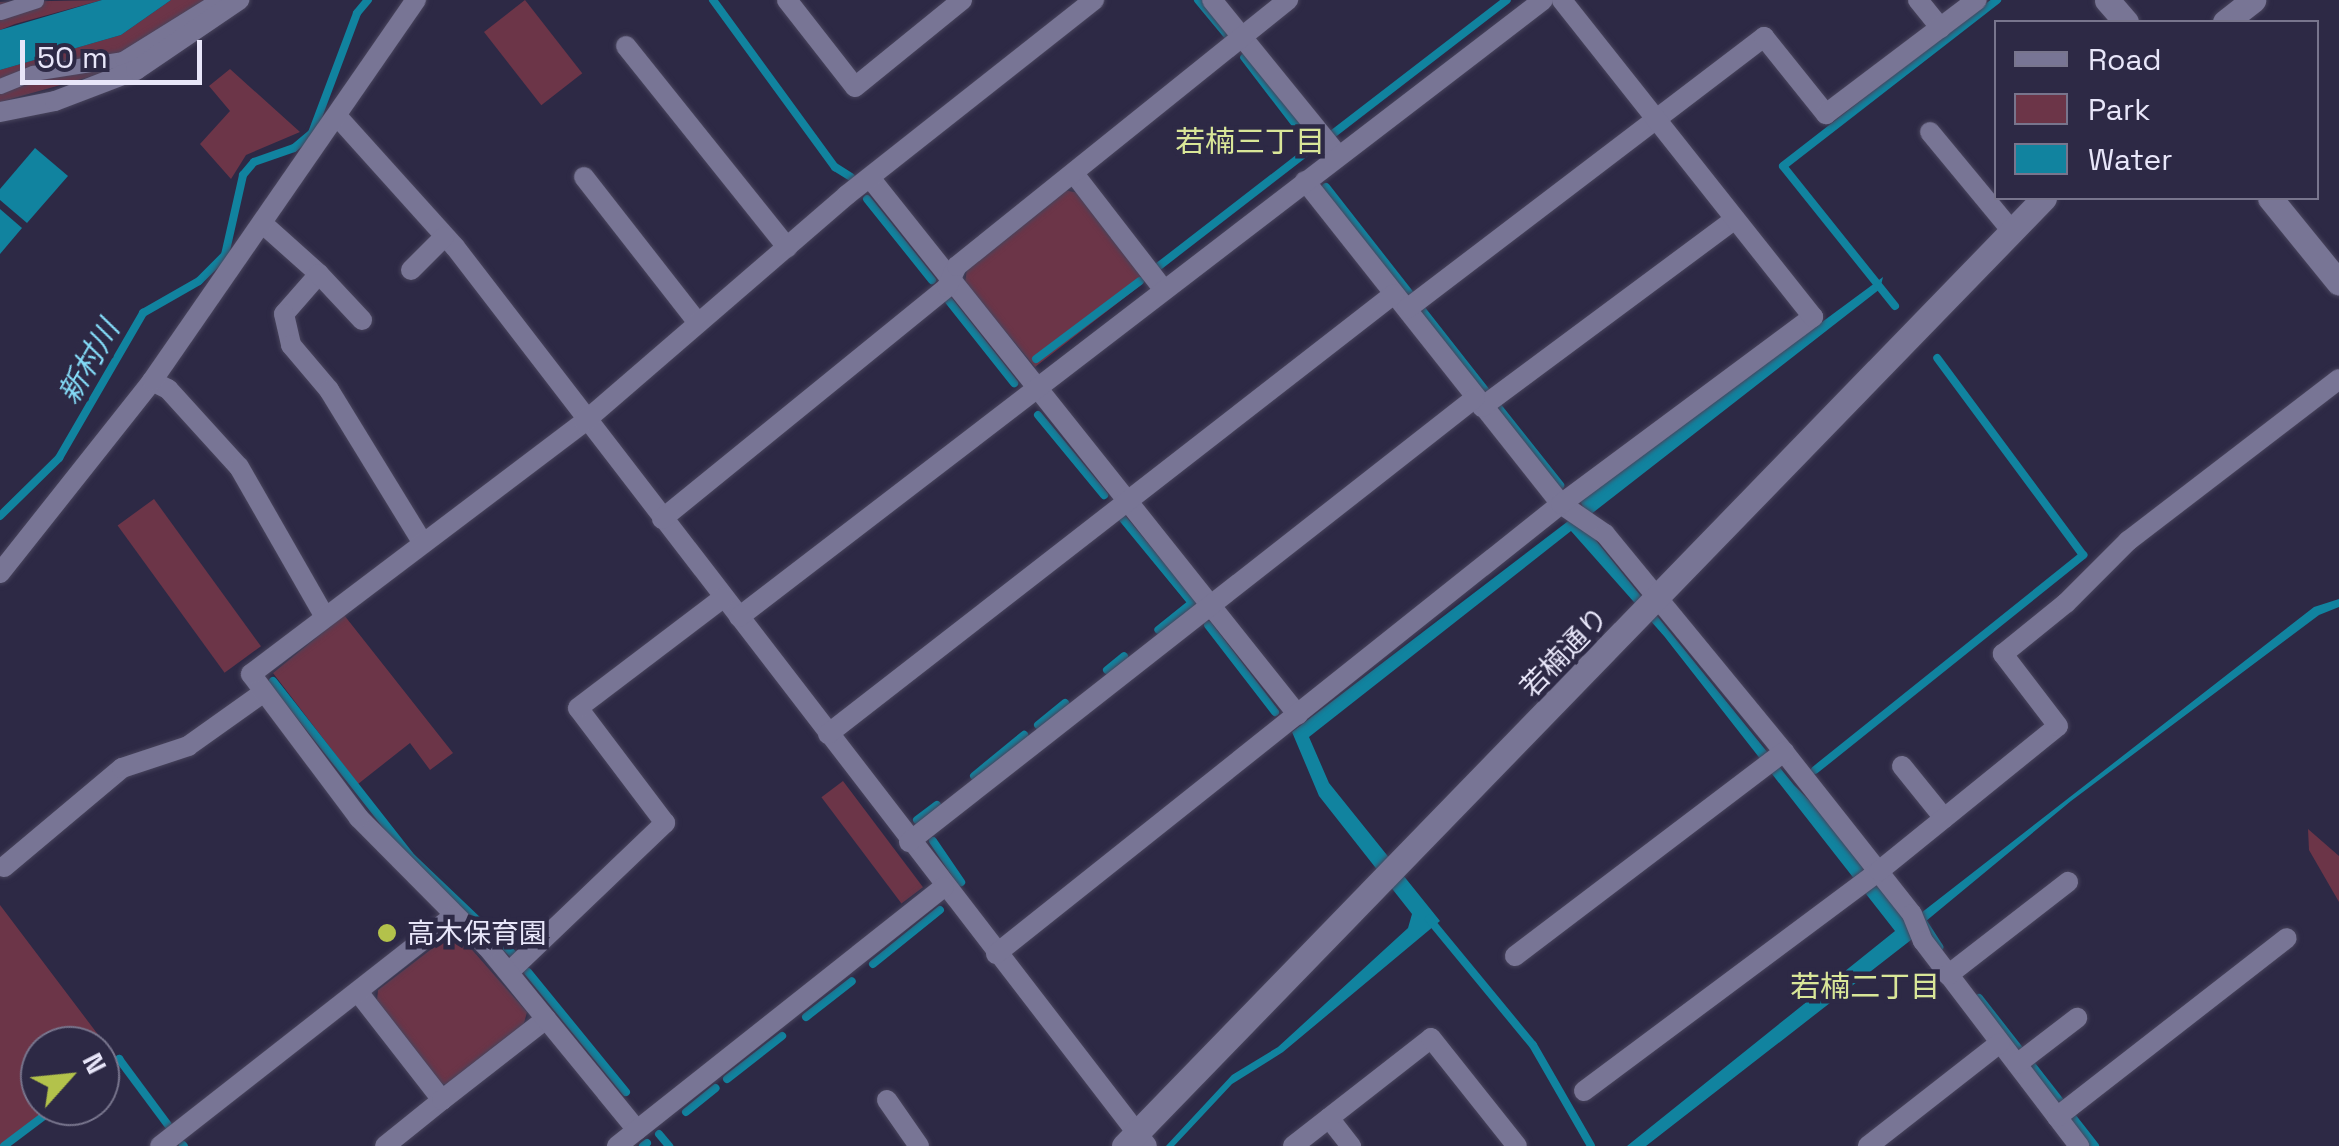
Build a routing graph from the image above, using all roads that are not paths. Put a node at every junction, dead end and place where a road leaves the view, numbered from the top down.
1 (36, 0) edge
2 (217, 0) edge
3 (239, 0) edge
4 (416, 0) edge
5 (787, 0) edge
6 (1094, 0) edge
7 (1212, 0) edge
8 (1288, 0) edge
9 (1543, 0) edge
10 (1562, 0) edge
11 (1918, 0) edge
12 (1976, 0) edge
13 (2108, 0) edge
14 (2253, 0) edge
15 (952, 3) edge
16 (0, 12) edge
17 (2124, 20) edge
18 (2228, 20) edge
19 (1940, 28) junction
20 (1243, 38) junction
21 (626, 46) dead end
22 (0, 86) edge
23 (0, 112) edge
24 (337, 116) junction
25 (1653, 118) junction
26 (1930, 132) dead end
27 (1338, 155) junction
28 (1075, 175) junction
29 (584, 177) dead end
30 (871, 179) junction
31 (1306, 181) junction
32 (2042, 200) edge
33 (2272, 200) edge
34 (1734, 220) junction
35 (262, 223) junction
36 (2012, 231) junction
37 (444, 237) junction
38 (787, 246) junction
39 (412, 270) dead end
40 (319, 274) junction
41 (952, 278) junction
42 (2339, 283) edge
43 (1162, 289) junction
44 (1400, 302) junction
45 (362, 320) dead end
46 (698, 323) junction
47 (2339, 379) edge
48 (152, 381) junction
49 (1038, 386) junction
50 (1479, 402) junction
51 (584, 422) junction
52 (1126, 497) junction
53 (1575, 511) junction
54 (662, 519) junction
55 (422, 542) junction
56 (0, 573) edge
57 (724, 597) junction
58 (1659, 597) junction
59 (1212, 606) junction
60 (739, 617) junction
61 (325, 618) junction
62 (264, 692) junction
63 (1298, 715) junction
64 (828, 734) junction
65 (1784, 752) junction
66 (1902, 766) dead end
67 (1944, 818) junction
68 (909, 842) junction
69 (4, 867) dead end
70 (1879, 871) junction
71 (2068, 882) dead end
72 (944, 887) junction
73 (454, 916) junction
74 (2287, 938) dead end
75 (996, 954) junction
76 (1515, 956) dead end
77 (1956, 968) junction
78 (509, 972) junction
79 (358, 992) junction
80 (2077, 1018) dead end
81 (546, 1019) junction
82 (2000, 1043) junction
83 (2024, 1059) junction
84 (1584, 1091) dead end
85 (442, 1100) junction
86 (887, 1100) dead end
87 (2065, 1110) junction
88 (1329, 1118) junction
89 (637, 1130) junction
90 (1136, 1142) edge
91 (165, 1145) edge
92 (385, 1146) edge
93 (617, 1146) edge
94 (920, 1146) edge
95 (1293, 1146) edge
96 (1351, 1146) edge
97 (1516, 1146) edge
98 (1868, 1146) edge
99 (2079, 1146) edge

1 - 16 street
2 - 22 street
3 - 23 street
4 - 24 street
5 - 15 street
6 - 30 street
7 - 20 street
8 - 20 street
9 - 27 street
10 - 25 street
11 - 19 street
12 - 19 street
13 - 17 street
14 - 18 street
19 - 25 street
20 - 27 street
20 - 28 street
21 - 38 street
24 - 35 street
24 - 37 street
25 - 34 street
25 - 44 street
26 - 36 street
27 - 31 street
28 - 41 street
28 - 43 street
29 - 46 street
30 - 38 street
30 - 41 street
31 - 43 street
31 - 44 street
32 - 36 street, 若楠通り
33 - 42 street
34 - 50 street
34 - 53 street
35 - 40 street
35 - 48 street
36 - 58 street, 若楠通り
37 - 39 street
37 - 51 street
38 - 46 street
40 - 45 street
40 - 55 street
41 - 49 street
41 - 54 street
43 - 49 street
44 - 50 street
44 - 52 street
46 - 51 street
47 - 67 street
48 - 56 street
48 - 61 street
49 - 52 street
49 - 60 street
50 - 53 street
50 - 59 street
51 - 54 street
51 - 55 street
52 - 59 street
52 - 64 street
53 - 58 street
53 - 63 street
54 - 57 street
55 - 61 street
57 - 60 street
57 - 78 street
58 - 65 street
58 - 90 street, 若楠通り
59 - 63 street
59 - 68 street
60 - 64 street
61 - 62 street
62 - 69 street
62 - 73 street
63 - 75 street
64 - 68 street
65 - 70 street
65 - 76 street
66 - 67 street
67 - 70 street
68 - 72 street
70 - 77 street
70 - 84 street
71 - 77 street
72 - 75 street
72 - 89 street
73 - 78 street
73 - 79 street
74 - 87 street
75 - 90 street
77 - 82 street
78 - 81 street
79 - 85 street
79 - 91 street
80 - 83 street
81 - 85 street
81 - 89 street
82 - 83 street
82 - 98 street
83 - 87 street
85 - 92 street
86 - 94 street
87 - 99 street
88 - 95 street
88 - 96 street
88 - 97 street
89 - 93 street

